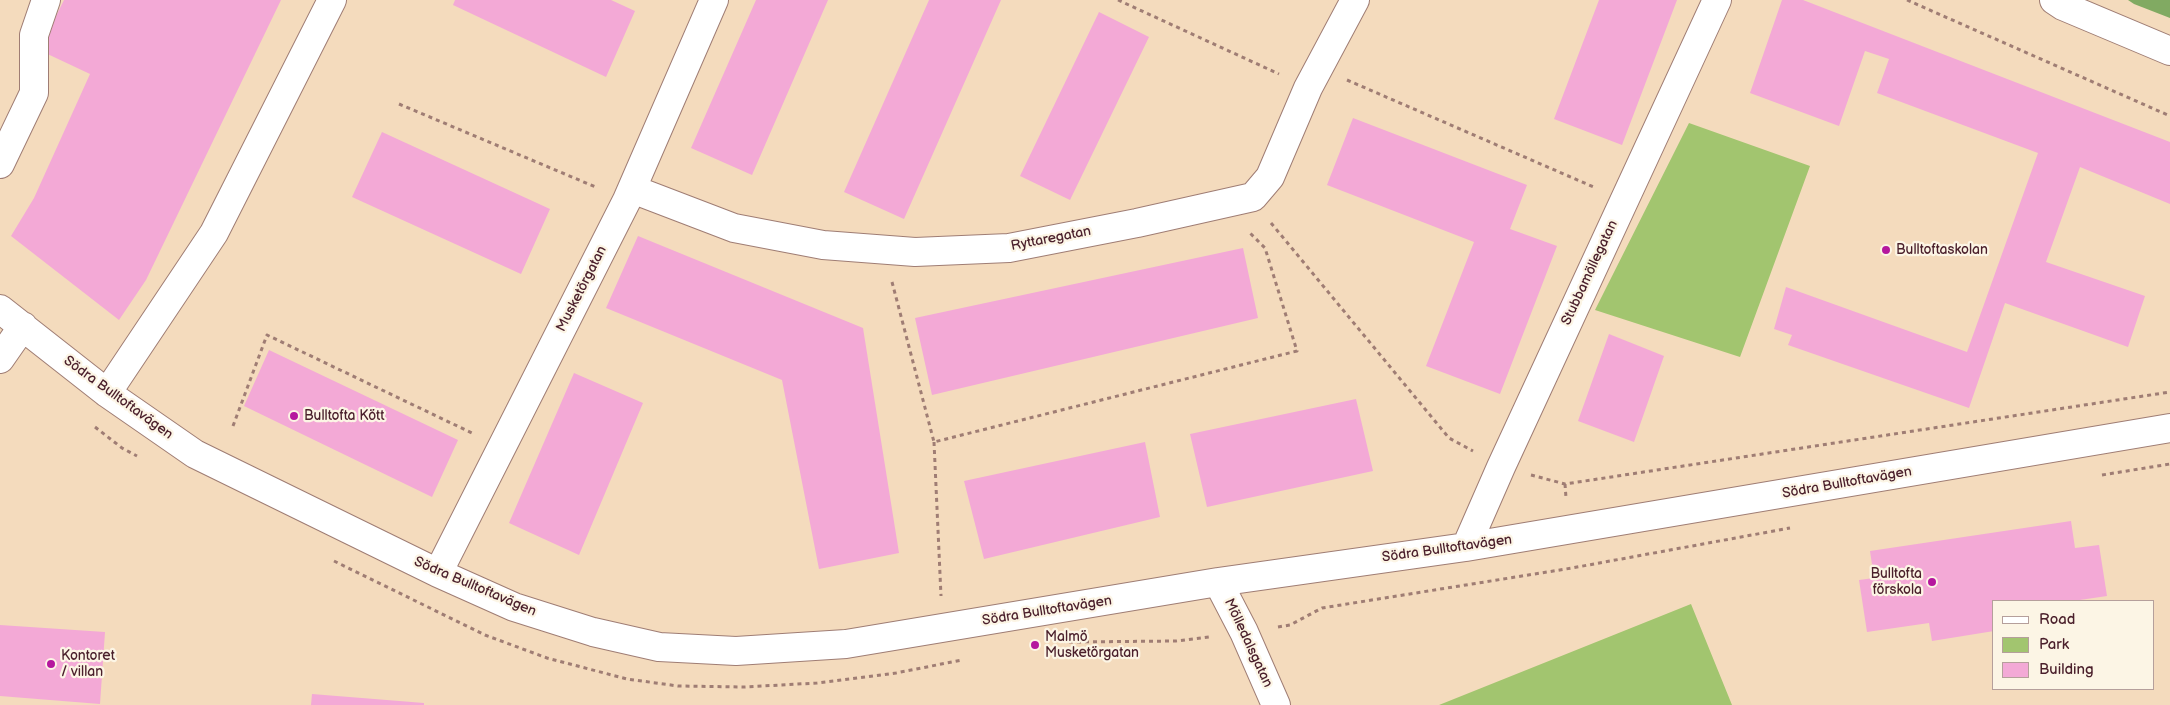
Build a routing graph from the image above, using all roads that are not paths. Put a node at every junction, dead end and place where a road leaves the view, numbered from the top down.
1 (46, 0) edge
2 (332, 0) edge
3 (714, 0) edge
4 (1355, 0) edge
5 (1717, 0) edge
6 (2054, 0) edge
7 (2170, 51) edge
8 (0, 164) edge
9 (629, 195) junction
10 (0, 310) edge
11 (23, 326) junction
12 (0, 359) edge
13 (107, 393) junction
14 (2170, 428) edge
15 (1466, 547) junction
16 (438, 573) junction
17 (1218, 582) junction
18 (1276, 705) edge

1 - 8 street
2 - 13 street
3 - 9 street, Musketörgatan
4 - 9 street, Ryttaregatan
5 - 15 street, Stubbamöllegatan
6 - 7 street
9 - 16 street, Musketörgatan
10 - 11 street, Södra Bulltoftavägen
11 - 12 street
11 - 13 street, Södra Bulltoftavägen
13 - 16 street, Södra Bulltoftavägen
14 - 15 street, Södra Bulltoftavägen
15 - 17 street, Södra Bulltoftavägen
16 - 17 street, Södra Bulltoftavägen
17 - 18 street, Mölledalsgatan

